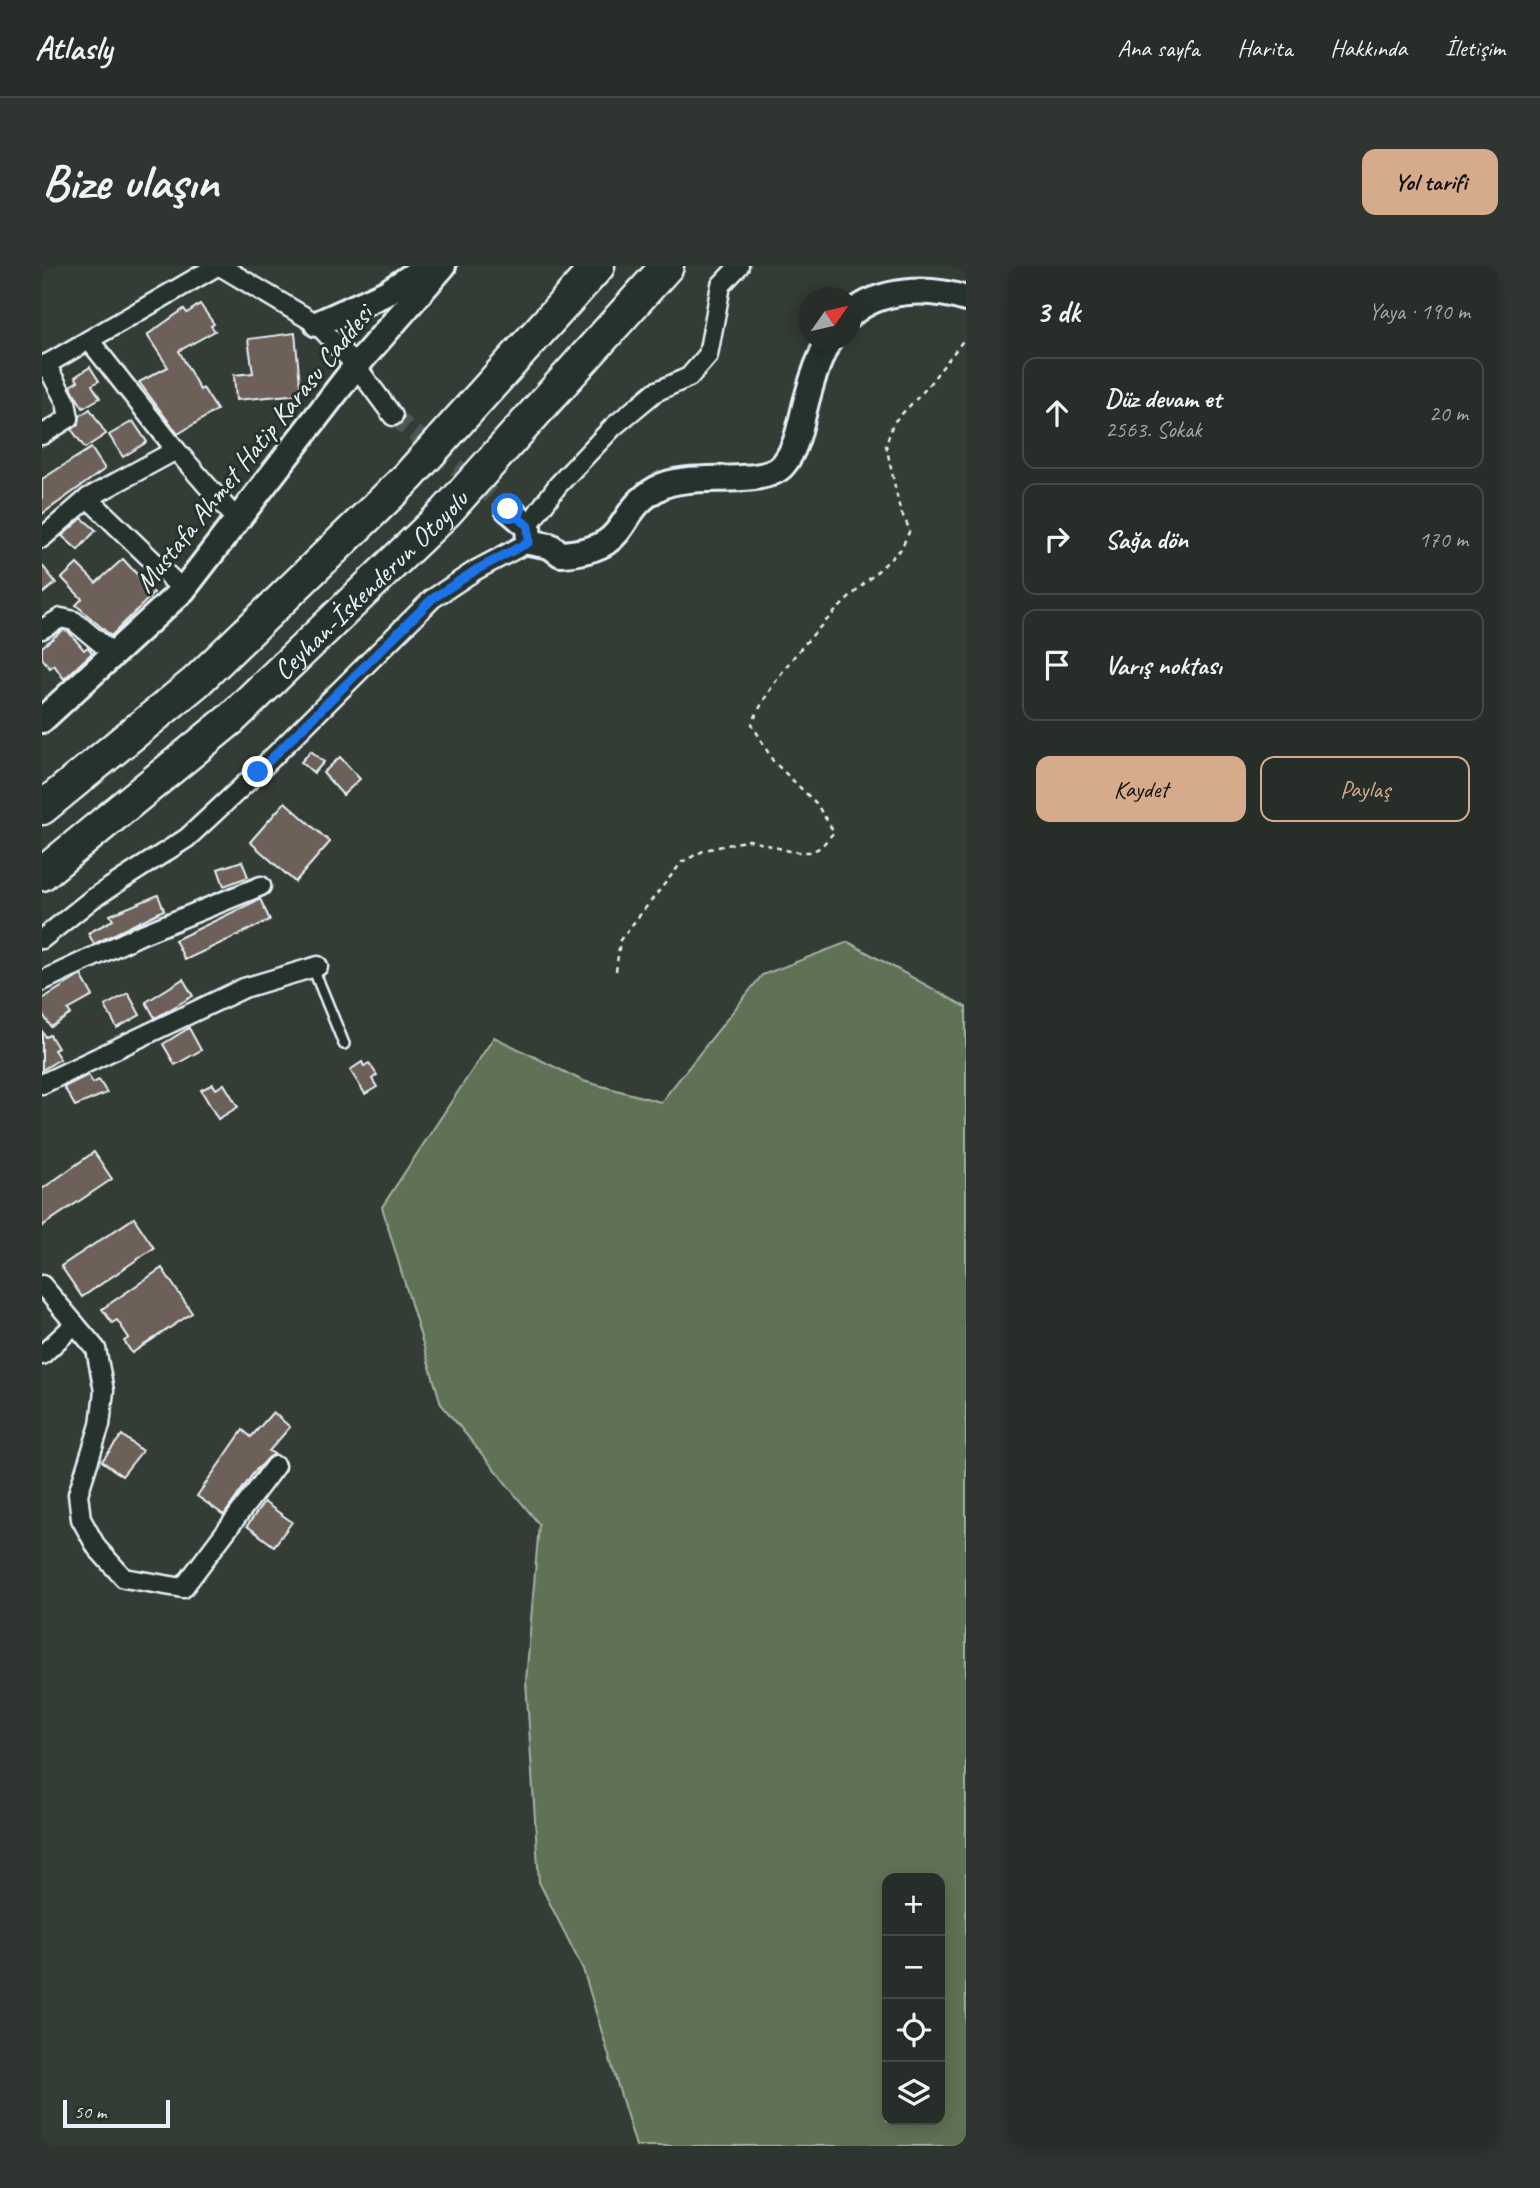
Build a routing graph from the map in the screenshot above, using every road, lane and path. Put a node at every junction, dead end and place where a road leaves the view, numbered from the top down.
1 (218, 266) edge
2 (427, 266) edge
3 (443, 266) edge
4 (598, 266) edge
5 (667, 266) edge
6 (739, 266) edge
7 (966, 299) edge
8 (861, 308) edge
9 (317, 324) junction
10 (966, 337) edge
11 (89, 340) junction
12 (825, 350) edge
13 (44, 365) edge
14 (356, 366) junction
15 (393, 416) tunnel mouth
16 (42, 435) edge
17 (176, 450) junction
18 (88, 498) junction
19 (508, 509) tunnel mouth
20 (238, 521) junction
21 (529, 534) junction
22 (42, 538) edge
23 (183, 590) junction
24 (42, 629) edge
25 (114, 654) junction
26 (42, 720) edge
27 (42, 808) edge
28 (42, 874) edge
29 (261, 886) dead end
30 (42, 939) edge
31 (315, 967) joint
32 (616, 971) dead end
33 (42, 981) edge
34 (344, 1044) dead end
35 (42, 1084) edge
36 (42, 1285) edge
37 (75, 1324) junction
38 (42, 1355) edge
39 (275, 1466) dead end

1 - 9 street
1 - 11 street
2 - 9 street
3 - 14 street, Mustafa Ahmet Hatip Karasu Caddesi
4 - 27 highway, Ceyhan-İskenderun Otoyolu
5 - 28 highway, Ceyhan-İskenderun Otoyolu
6 - 21 street
7 - 8 street
9 - 14 street
10 - 32 path
11 - 13 street
11 - 17 street
12 - 21 street
13 - 16 street
14 - 15 street
14 - 20 street, Mustafa Ahmet Hatip Karasu Caddesi
17 - 18 street
17 - 20 street
18 - 22 street
18 - 23 street
19 - 21 street
20 - 23 street, Mustafa Ahmet Hatip Karasu Caddesi
21 - 30 street
23 - 25 street, Mustafa Ahmet Hatip Karasu Caddesi
24 - 25 street
25 - 26 street, Mustafa Ahmet Hatip Karasu Caddesi
29 - 33 street
31 - 34 lane
31 - 35 street
36 - 37 street
37 - 38 street
37 - 39 street

